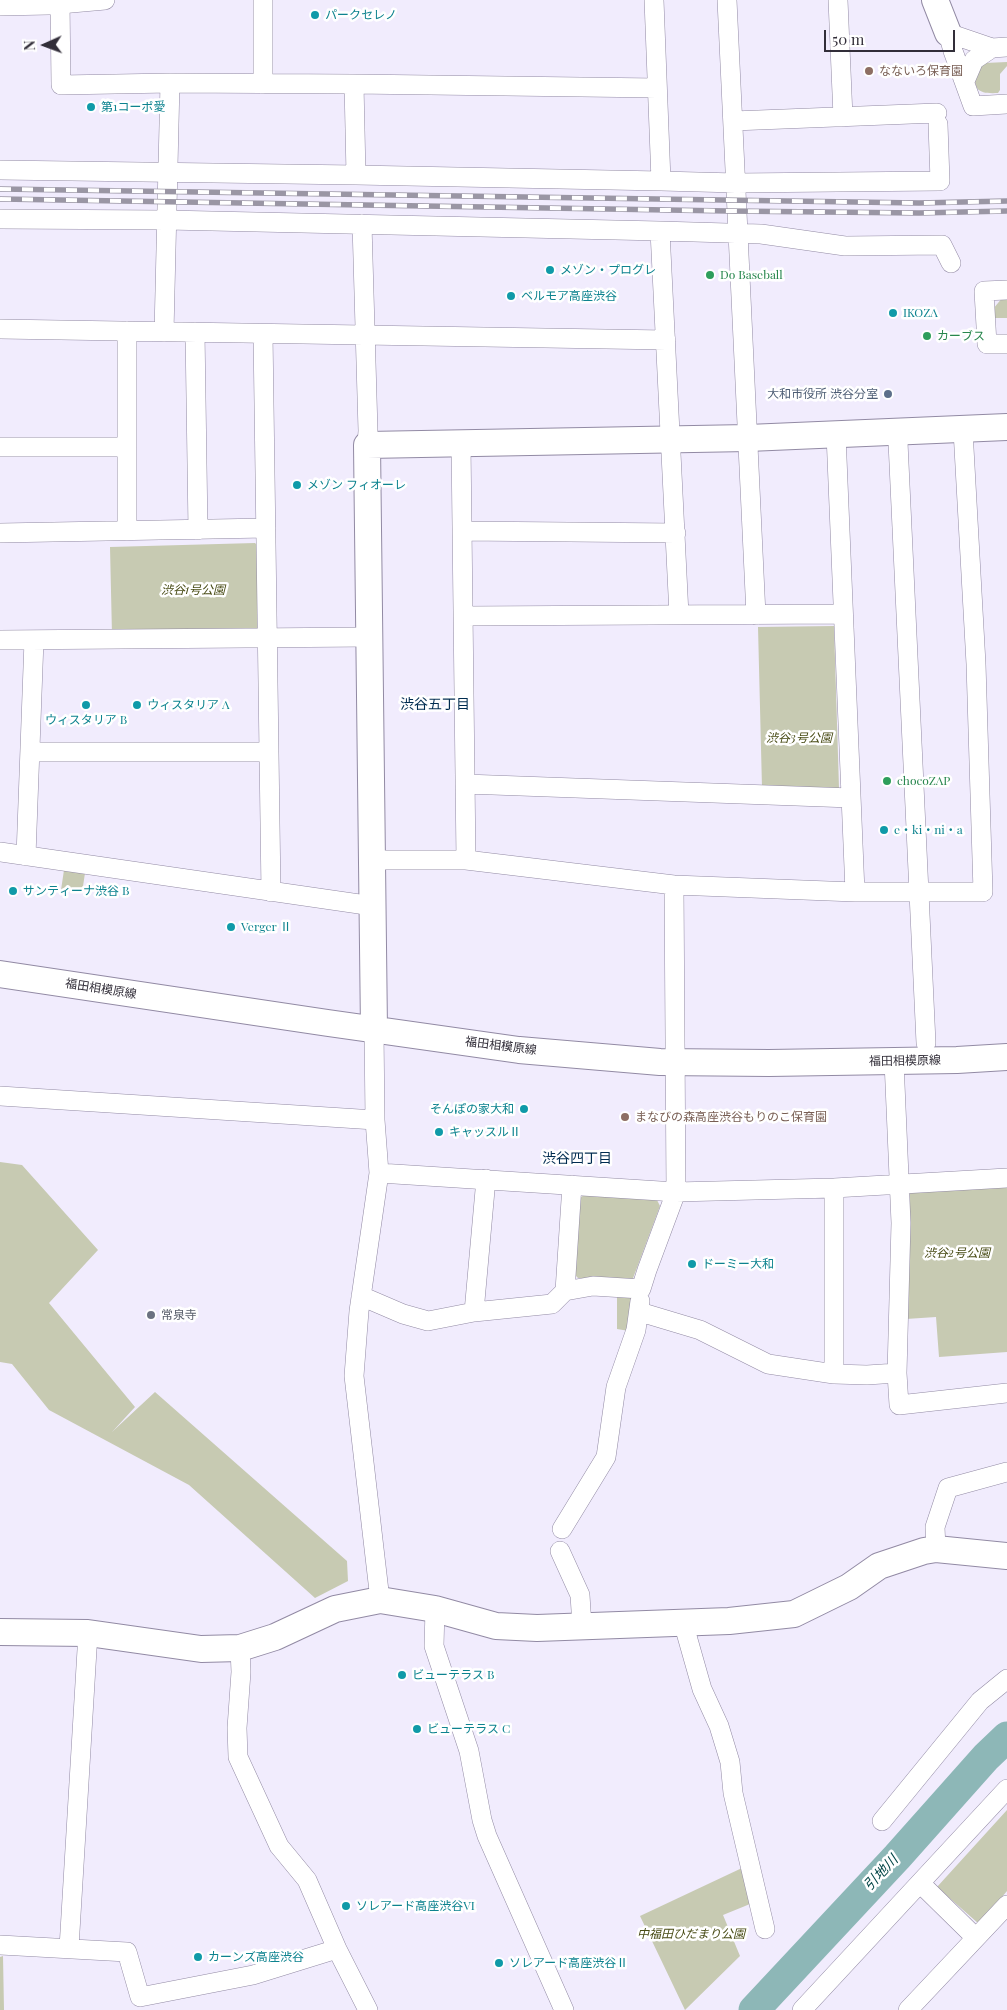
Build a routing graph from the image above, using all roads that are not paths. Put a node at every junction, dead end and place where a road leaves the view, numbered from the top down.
1 (105, 0) edge
2 (263, 0) edge
3 (654, 0) edge
4 (727, 0) edge
5 (838, 0) edge
6 (935, 0) edge
7 (60, 2) edge
8 (0, 6) edge
9 (948, 33) junction
10 (1000, 48) edge
11 (965, 82) junction
12 (170, 83) junction
13 (263, 84) junction
14 (354, 84) junction
15 (657, 88) junction
16 (1007, 104) edge
17 (843, 116) junction
18 (733, 121) junction
19 (0, 170) edge
20 (168, 172) junction
21 (356, 175) junction
22 (661, 181) junction
23 (736, 183) junction
24 (0, 219) edge
25 (167, 220) junction
26 (362, 224) junction
27 (660, 231) junction
28 (738, 233) junction
29 (951, 264) dead end
30 (1007, 290) edge
31 (0, 329) edge
32 (127, 331) junction
33 (164, 332) junction
34 (195, 332) junction
35 (263, 334) junction
36 (364, 336) junction
37 (666, 340) junction
38 (1007, 344) edge
39 (1007, 427) edge
40 (963, 430) junction
41 (836, 434) junction
42 (748, 438) junction
43 (672, 440) junction
44 (898, 442) dead end
45 (461, 444) junction
46 (367, 445) junction
47 (0, 447) edge
48 (127, 447) junction
49 (266, 528) junction
50 (198, 530) junction
51 (127, 531) junction
52 (462, 531) junction
53 (0, 533) edge
54 (676, 533) junction
55 (843, 614) junction
56 (679, 615) junction
57 (756, 615) junction
58 (463, 616) junction
59 (369, 637) junction
60 (267, 638) junction
61 (0, 640) edge
62 (34, 640) junction
63 (30, 752) junction
64 (269, 752) junction
65 (465, 784) junction
66 (851, 798) junction
67 (0, 852) edge
68 (26, 856) junction
69 (372, 860) junction
70 (466, 860) junction
71 (674, 885) junction
72 (271, 892) junction
73 (855, 892) junction
74 (919, 892) junction
75 (373, 906) junction
76 (0, 974) edge
77 (374, 1030) junction
78 (926, 1044) dead end
79 (1007, 1057) edge
80 (676, 1061) junction
81 (894, 1061) junction
82 (0, 1096) edge
83 (375, 1120) junction
84 (379, 1173) junction
85 (1007, 1178) edge
86 (486, 1180) junction
87 (572, 1185) junction
88 (900, 1185) junction
89 (834, 1188) junction
90 (676, 1192) junction
91 (641, 1289) junction
92 (565, 1291) junction
93 (361, 1296) junction
94 (474, 1312) junction
95 (640, 1312) junction
96 (897, 1373) junction
97 (834, 1374) junction
98 (1007, 1393) edge
99 (1007, 1472) edge
100 (562, 1529) dead end
101 (936, 1549) junction
102 (560, 1551) dead end
103 (1007, 1556) edge
104 (380, 1600) junction
105 (435, 1609) junction
106 (683, 1622) junction
107 (582, 1626) junction
108 (0, 1632) edge
109 (88, 1633) junction
110 (240, 1648) junction
111 (1007, 1679) edge
112 (1007, 1789) edge
113 (882, 1821) dead end
114 (920, 1883) junction
115 (1007, 1905) edge
116 (765, 1929) dead end
117 (975, 1937) junction
118 (0, 1945) edge
119 (68, 1948) junction
120 (337, 1949) junction
121 (368, 2010) edge
122 (564, 2010) edge
123 (802, 2010) edge
124 (908, 2010) edge

1 - 7 street
2 - 13 street
3 - 15 street
4 - 18 street
5 - 17 street
6 - 9 street
7 - 8 street
7 - 12 street
9 - 10 street
9 - 11 street
10 - 11 street
11 - 16 street
12 - 13 street
12 - 20 street
13 - 14 street
14 - 15 street
14 - 21 street
15 - 22 street
17 - 18 street
17 - 23 street
18 - 23 street
19 - 20 street
20 - 21 street
20 - 25 street
21 - 22 street
22 - 23 street
23 - 28 street
24 - 25 street
25 - 26 street
25 - 33 street
26 - 27 street
26 - 36 street
27 - 28 street
27 - 37 street
28 - 29 street
28 - 42 street
30 - 38 street
31 - 32 street
32 - 33 street
32 - 48 street
33 - 34 street
34 - 35 street
34 - 50 street
35 - 36 street
35 - 49 street
36 - 37 street
36 - 46 street
37 - 43 street
39 - 40 street
40 - 41 street
40 - 74 street
41 - 42 street
41 - 55 street
42 - 43 street
42 - 57 street
43 - 45 street
43 - 54 street
44 - 74 street
45 - 46 street
45 - 52 street
46 - 59 street
47 - 48 street
48 - 51 street
49 - 50 street
49 - 60 street
50 - 51 street
51 - 53 street
52 - 54 street
52 - 58 street
54 - 56 street
55 - 57 street
55 - 66 street
56 - 57 street
56 - 58 street
58 - 65 street
59 - 60 street
59 - 69 street
60 - 62 street
60 - 64 street
61 - 62 street
62 - 63 street
63 - 64 street
63 - 68 street
64 - 72 street
65 - 66 street
65 - 70 street
66 - 73 street
67 - 68 street
68 - 72 street
69 - 70 street
69 - 75 street
70 - 71 street
71 - 73 street
71 - 80 street
72 - 75 street
73 - 74 street
74 - 78 street
75 - 77 street
76 - 77 street, 福田相模原線
77 - 80 street, 福田相模原線
77 - 83 street
79 - 81 street, 福田相模原線
80 - 81 street, 福田相模原線
80 - 90 street
81 - 88 street
82 - 83 street
83 - 84 street
84 - 86 street
84 - 93 street
85 - 88 street
86 - 87 street
86 - 94 street
87 - 90 street
87 - 92 street
88 - 89 street
88 - 96 street
89 - 90 street
89 - 97 street
90 - 91 street
91 - 92 street
91 - 95 street
92 - 94 street
93 - 94 street
93 - 104 street
95 - 97 street
95 - 100 street
96 - 97 street
96 - 98 street
99 - 101 street
101 - 103 street
101 - 106 street
102 - 107 street
104 - 105 street
104 - 110 street
105 - 107 street
105 - 122 street
106 - 107 street
106 - 116 street
108 - 109 street
109 - 110 street
109 - 119 street
110 - 120 street
111 - 113 street
112 - 114 street
114 - 117 street
114 - 123 street
115 - 117 street
117 - 124 street
118 - 119 street
119 - 120 street
120 - 121 street

